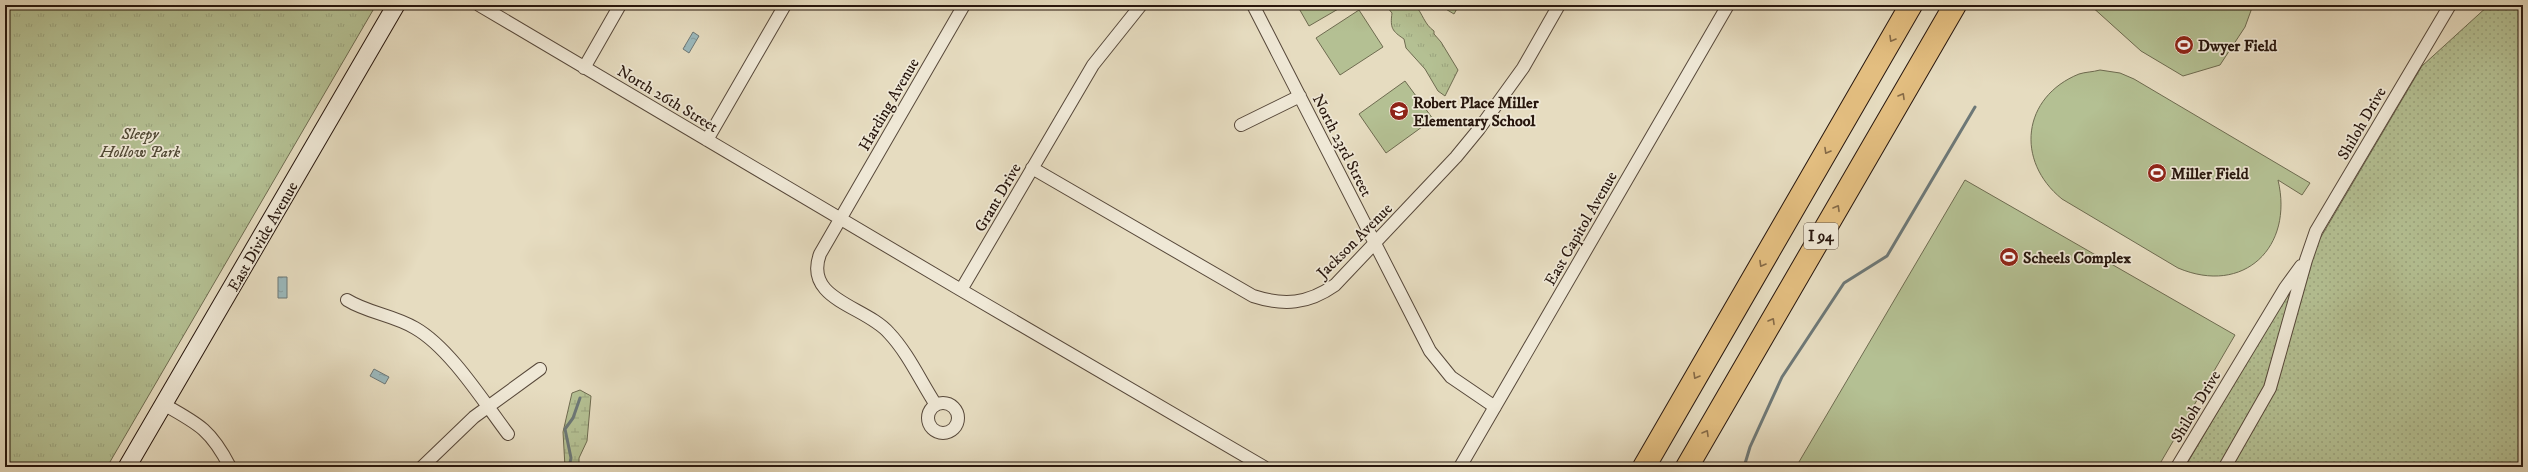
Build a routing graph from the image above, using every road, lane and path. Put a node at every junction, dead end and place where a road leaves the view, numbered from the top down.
1 (396, 5) edge
2 (479, 5) edge
3 (620, 5) edge
4 (785, 5) edge
5 (964, 5) edge
6 (1140, 5) edge
7 (1253, 5) edge
8 (1559, 5) edge
9 (1728, 5) edge
10 (1911, 5) edge
11 (1955, 5) edge
12 (2450, 5) edge
13 (584, 68) junction
14 (1300, 96) junction
15 (1240, 125) dead end
16 (707, 140) junction
17 (1032, 168) junction
18 (840, 218) junction
19 (1375, 244) junction
20 (2306, 260) junction
21 (962, 290) junction
22 (347, 300) dead end
23 (540, 369) dead end
24 (164, 404) junction
25 (936, 405) dead end
26 (487, 406) junction
27 (1495, 406) junction
28 (508, 434) dead end
29 (127, 467) edge
30 (230, 467) edge
31 (422, 467) edge
32 (1264, 467) edge
33 (1460, 467) edge
34 (1644, 467) edge
35 (1687, 467) edge
36 (2177, 467) edge
37 (2225, 467) edge

1 - 24 street, East Divide Avenue
2 - 13 street, North 26th Street
3 - 13 street
4 - 16 street
5 - 18 street, Harding Avenue
6 - 17 street, Grant Drive
7 - 14 street, North 23rd Street
8 - 19 street, Jackson Avenue
9 - 27 street, East Capitol Avenue
10 -> 34 highway, I 94
35 -> 11 highway, I 94
12 - 20 street, Shiloh Drive
13 - 16 street, North 26th Street
14 - 15 street
14 - 19 street, North 23rd Street
16 - 18 street, North 26th Street
17 - 19 street, Jackson Avenue
17 - 21 street, Grant Drive
18 - 21 street
18 - 25 street, Harding Avenue
19 - 27 street, North 23rd Street
20 - 36 street, Shiloh Drive
20 - 37 street, Shiloh Drive
21 - 32 street
22 - 26 street
23 - 26 street
24 - 29 street, East Divide Avenue
24 - 30 street
26 - 28 street
26 - 31 street
27 - 33 street, East Capitol Avenue

